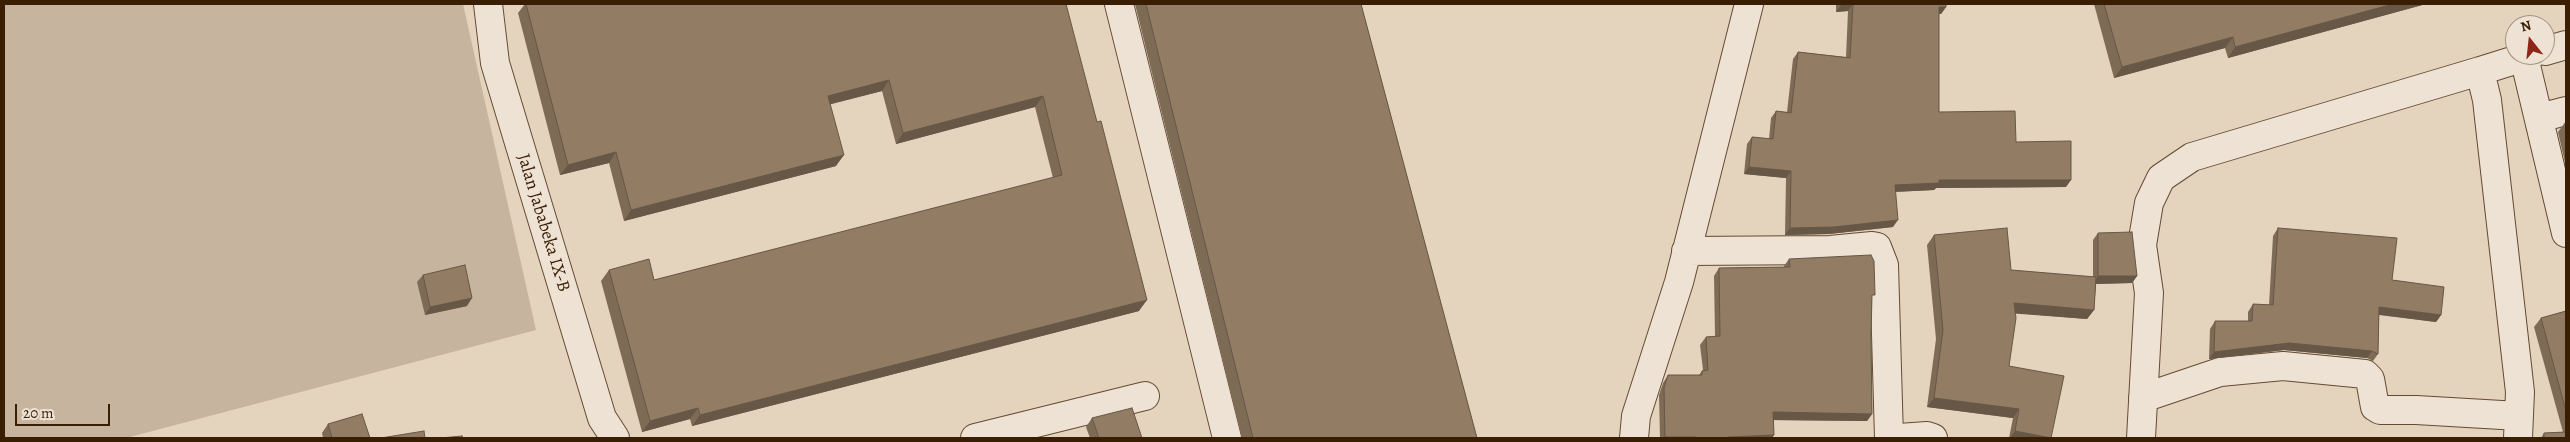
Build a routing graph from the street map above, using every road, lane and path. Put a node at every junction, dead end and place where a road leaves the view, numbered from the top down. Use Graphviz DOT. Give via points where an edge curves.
graph roads {
  1 [pos="488,4"];
  2 [pos="1119,4"];
  3 [pos="1748,4"];
  4 [pos="2505,63"];
  5 [pos="2534,65"];
  6 [pos="2480,71"];
  7 [pos="2566,111"];
  8 [pos="2539,118"];
  9 [pos="2566,233"];
  10 [pos="1686,251"];
  11 [pos="1145,396"];
  12 [pos="2143,398"];
  13 [pos="2519,427"];
  14 [pos="615,438"];
  15 [pos="980,438"];
  16 [pos="1227,438"];
  17 [pos="1634,438"];
  18 [pos="1889,438"];
  19 [pos="1898,438"];
  20 [pos="1933,438"];
  21 [pos="2141,438"];
  1 -- 14 [label="street, Jalan Jababeka IX-B" via="495,63 602,418"];
  2 -- 16 [label="street"];
  3 -- 10 [label="street"];
  4 -- 6 [label="street"];
  5 -- 8 [label="street"];
  6 -- 12 [label="street" via="2192,157 2161,178 2149,203 2142,245 2148,292"];
  6 -- 13 [label="street" via="2488,110 2520,392"];
  7 -- 8 [label="street"];
  8 -- 9 [label="street"];
  10 -- 17 [label="street" via="1636,416"];
  10 -- 18 [label="street" via="1877,248 1884,265"];
  11 -- 15 [label="street"];
  12 -- 13 [label="street" via="2220,372 2283,366 2365,374 2370,379 2375,407 2380,410 2416,410"];
  12 -- 21 [label="street"];
  19 -- 20 [label="street"];
}
